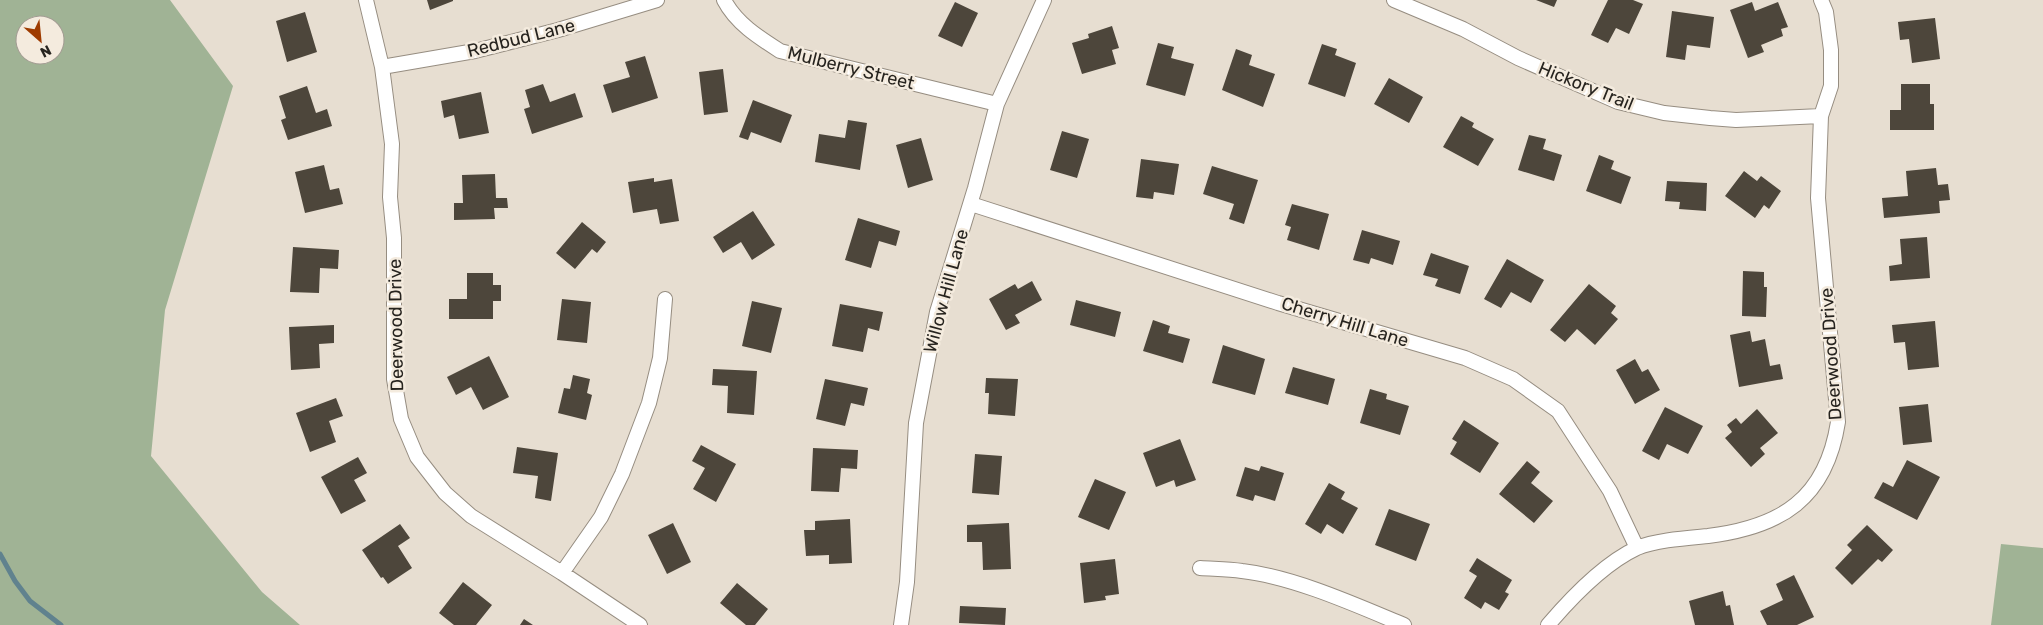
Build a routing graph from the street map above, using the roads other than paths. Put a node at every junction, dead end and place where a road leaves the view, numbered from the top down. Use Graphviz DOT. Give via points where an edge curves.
graph roads {
  1 [pos="366,0"];
  2 [pos="657,0"];
  3 [pos="724,0"];
  4 [pos="1044,0"];
  5 [pos="1394,0"];
  6 [pos="1821,0"];
  7 [pos="382,67"];
  8 [pos="997,104"];
  9 [pos="1821,116"];
  10 [pos="971,204"];
  11 [pos="665,299"];
  12 [pos="1637,548"];
  13 [pos="1200,568"];
  14 [pos="562,573"];
  15 [pos="640,625"];
  16 [pos="901,625"];
  17 [pos="1404,625"];
  18 [pos="1548,625"];
  1 -- 7 [label="street, Deerwood Drive"];
  2 -- 7 [label="street, Redbud Lane" via="475,51"];
  3 -- 8 [label="street, Mulberry Street" via="753,35 780,51"];
  4 -- 8 [label="street, Willow Hill Lane"];
  5 -- 9 [label="street, Hickory Trail" via="1464,29 1526,62 1618,102 1664,113 1736,120"];
  6 -- 9 [label="street, Deerwood Drive" via="1826,12 1831,50 1831,86"];
  7 -- 14 [label="street, Deerwood Drive" via="392,144 394,379 401,419 417,457 445,493 471,516"];
  8 -- 10 [label="street, Willow Hill Lane"];
  9 -- 12 [label="street, Deerwood Drive" via="1818,198 1838,422 1834,448 1826,468 1816,485 1772,520 1736,532"];
  10 -- 12 [label="street, Cherry Hill Lane" via="1465,358 1513,379 1558,411 1610,490"];
  10 -- 16 [label="street, Willow Hill Lane" via="937,312 916,423 907,582"];
  11 -- 14 [label="street" via="660,358 649,403 622,474 605,508"];
  12 -- 18 [label="street, Deerwood Drive" via="1570,599"];
  13 -- 17 [label="street" via="1243,571 1288,582 1358,605"];
  14 -- 15 [label="street, Deerwood Drive"];
}
